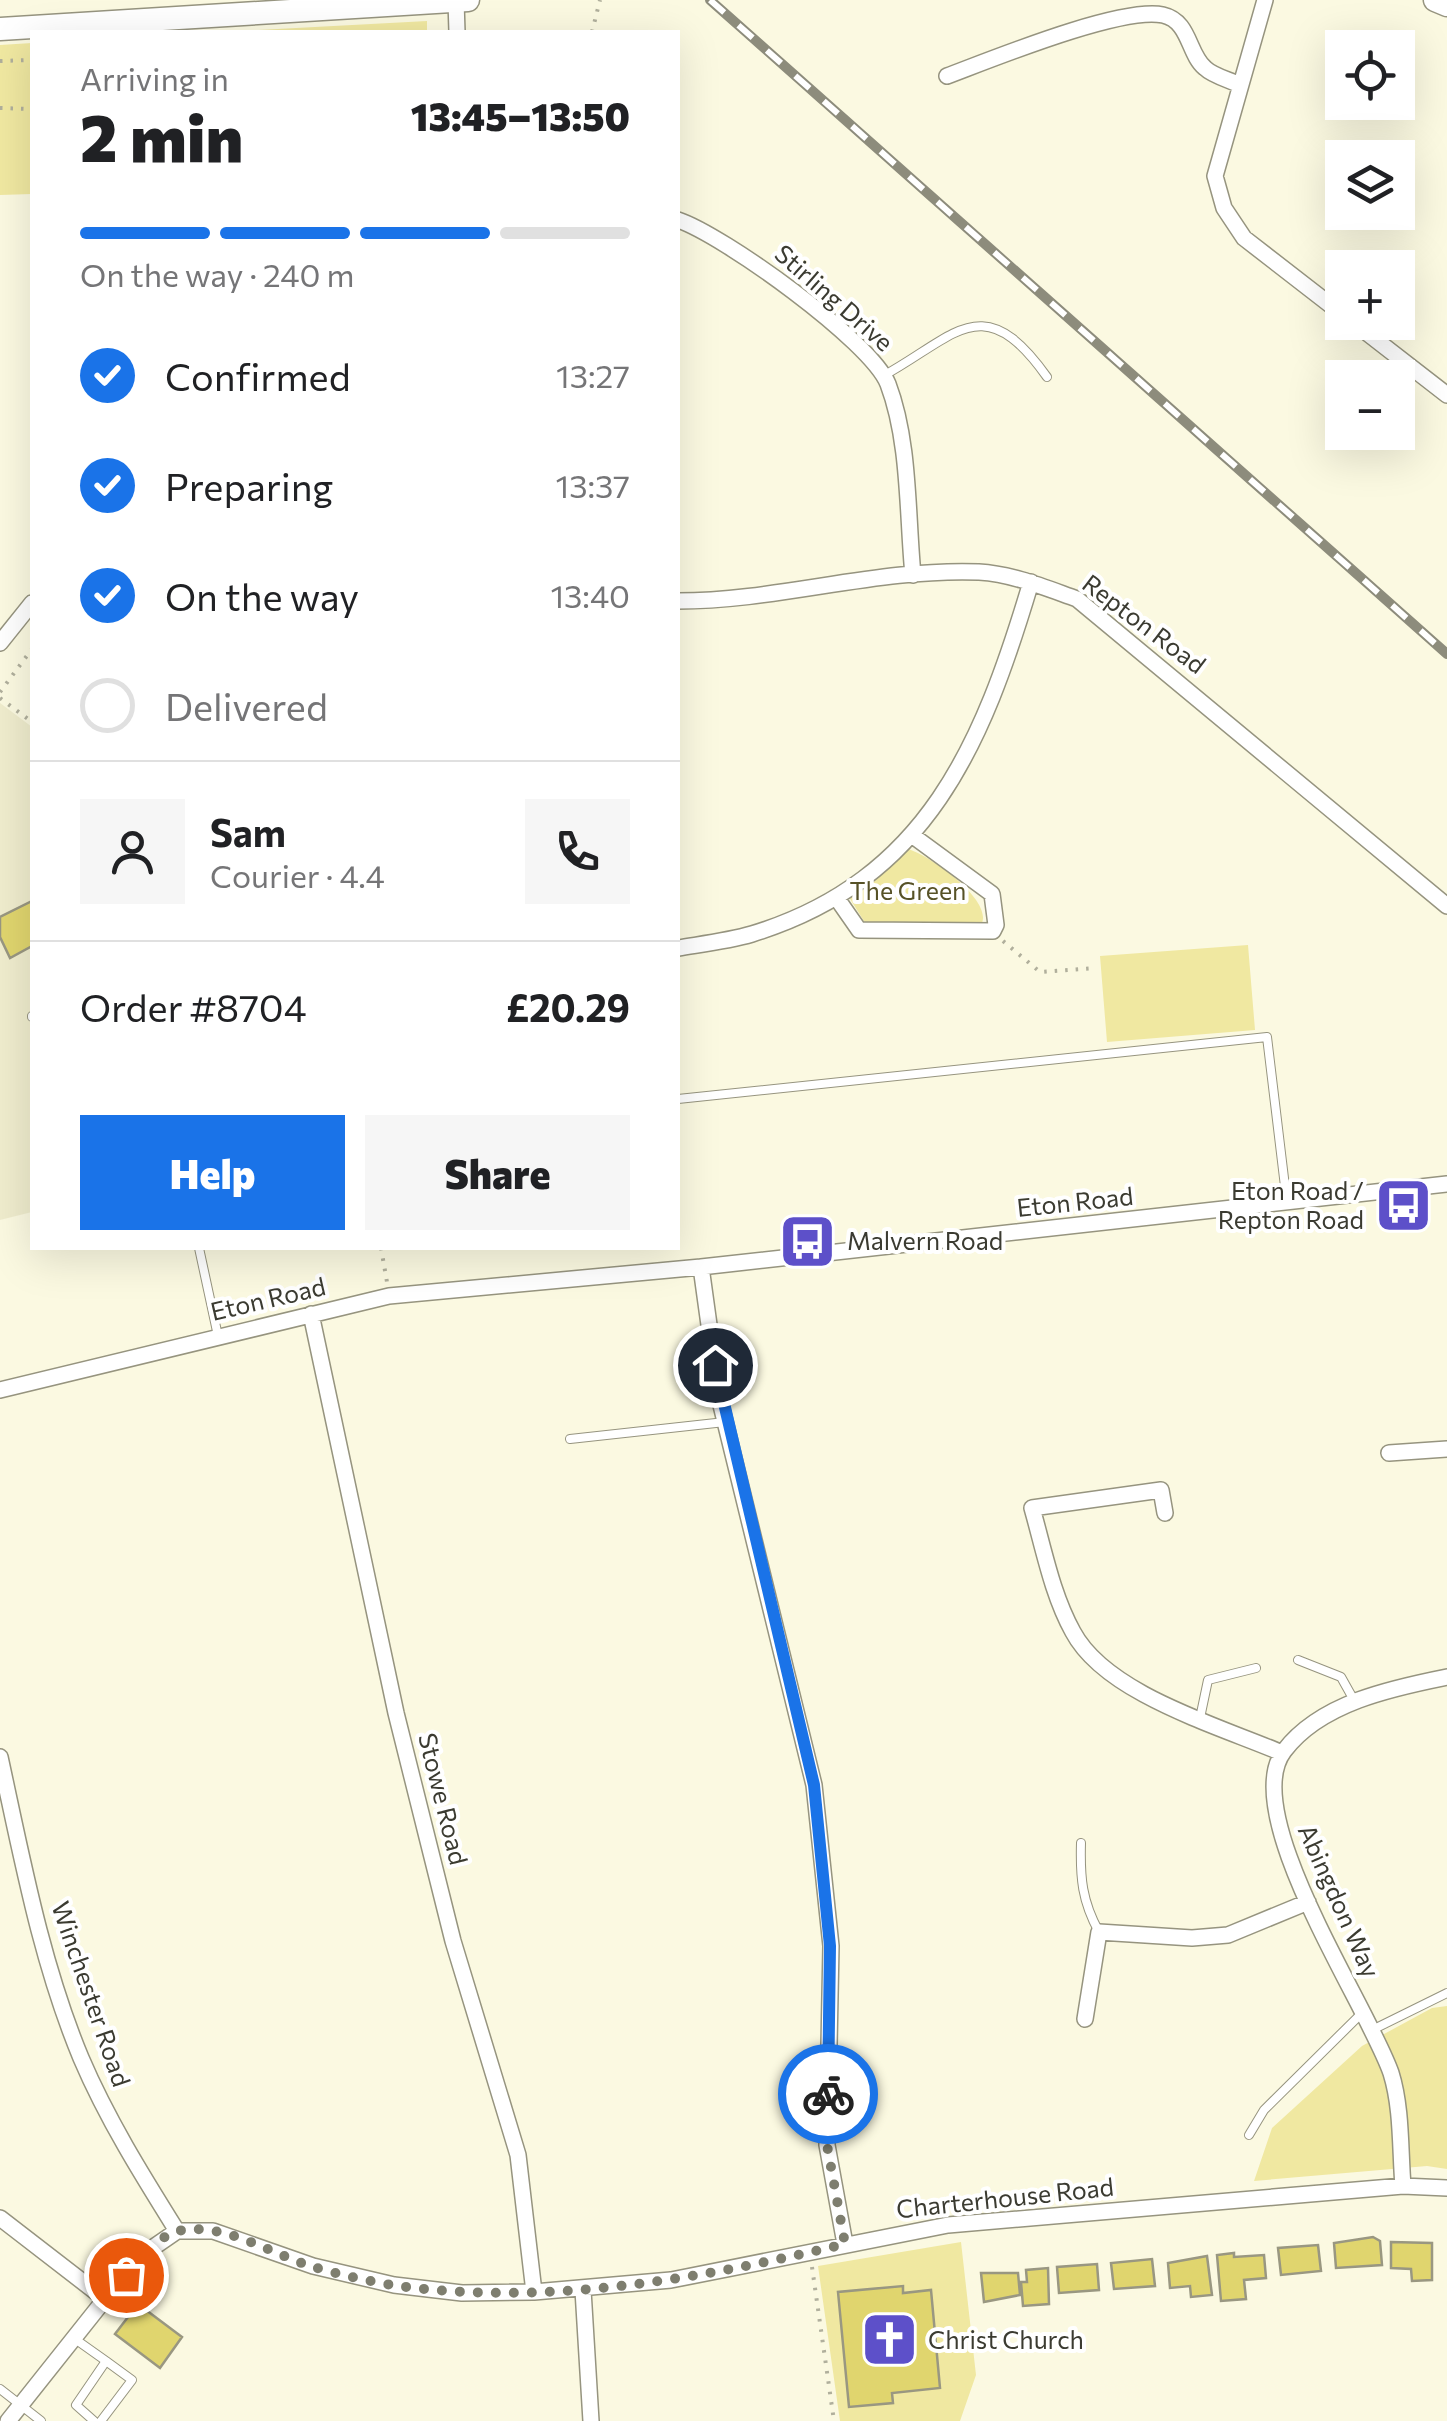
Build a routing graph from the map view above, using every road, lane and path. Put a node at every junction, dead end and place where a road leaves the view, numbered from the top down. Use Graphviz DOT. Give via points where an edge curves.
graph roads {
  1 [pos="468,0"];
  2 [pos="600,0"];
  3 [pos="1265,0"];
  4 [pos="1436,0"];
  5 [pos="456,1"];
  6 [pos="1447,5"];
  7 [pos="0,30"];
  8 [pos="458,30"];
  9 [pos="592,30"];
  10 [pos="30,60"];
  11 [pos="0,62"];
  12 [pos="947,76"];
  13 [pos="1240,84"];
  14 [pos="0,108"];
  15 [pos="30,109"];
  16 [pos="680,221"];
  17 [pos="1325,301"];
  18 [pos="1377,340"];
  19 [pos="883,376"];
  20 [pos="1047,376"];
  21 [pos="1447,395"];
  22 [pos="914,575"];
  23 [pos="1030,582"];
  24 [pos="680,601"];
  25 [pos="30,606"];
  26 [pos="0,643"];
  27 [pos="30,653"];
  28 [pos="0,695"];
  29 [pos="30,720"];
  30 [pos="913,836"];
  31 [pos="836,897"];
  32 [pos="1447,906"];
  33 [pos="992,931"];
  34 [pos="680,948"];
  35 [pos="1096,968"];
  36 [pos="680,1099"];
  37 [pos="1447,1184"];
  38 [pos="1287,1204"];
  39 [pos="199,1250"];
  40 [pos="381,1250"];
  41 [pos="701,1267"];
  42 [pos="389,1296"];
  43 [pos="311,1314"];
  44 [pos="218,1336"];
  45 [pos="0,1390"];
  46 [pos="726,1422"];
  47 [pos="570,1439"];
  48 [pos="1447,1450"];
  49 [pos="1389,1453"];
  50 [pos="1165,1513"];
  51 [pos="1298,1660"];
  52 [pos="1256,1668"];
  53 [pos="1447,1677"];
  54 [pos="1355,1702"];
  55 [pos="1200,1718"];
  56 [pos="1282,1754"];
  57 [pos="0,1757"];
  58 [pos="1081,1843"];
  59 [pos="1308,1902"];
  60 [pos="1100,1932"];
  61 [pos="1447,1993"];
  62 [pos="1362,2013"];
  63 [pos="1084,2019"];
  64 [pos="1370,2031"];
  65 [pos="1249,2136"];
  66 [pos="1403,2186"];
  67 [pos="1447,2188"];
  68 [pos="0,2218"];
  69 [pos="176,2232"];
  70 [pos="845,2244"];
  71 [pos="810,2252"];
  72 [pos="583,2290"];
  73 [pos="534,2292"];
  74 [pos="105,2299"];
  75 [pos="76,2339"];
  76 [pos="106,2362"];
  77 [pos="0,2389"];
  78 [pos="18,2404"];
  79 [pos="8,2421"];
  80 [pos="41,2421"];
  81 [pos="98,2421"];
  82 [pos="591,2421"];
  83 [pos="834,2421"];
  1 -- 5 [label="street"];
  2 -- 9 [label="path"];
  3 -- 13 [label="street"];
  4 -- 6 [label="street"];
  5 -- 7 [label="street"];
  5 -- 8 [label="street"];
  10 -- 11 [label="path"];
  12 -- 13 [label="street" via="1053,36 1164,15 1184,28 1204,68"];
  13 -- 17 [label="street" via="1216,176 1224,208 1244,238"];
  14 -- 15 [label="path"];
  16 -- 19 [label="street, Stirling Drive" via="753,260"];
  18 -- 21 [label="street"];
  19 -- 20 [label="lane" via="946,335 982,326 1010,334"];
  19 -- 22 [label="street, Stirling Drive" via="897,415"];
  22 -- 23 [label="street, Repton Road" via="982,572"];
  22 -- 24 [label="street, Repton Road"];
  23 -- 30 [label="street" via="1001,682 970,754"];
  23 -- 32 [label="street, Repton Road" via="1076,599 1124,634"];
  25 -- 26 [label="street"];
  27 -- 28 [label="path"];
  28 -- 29 [label="path"];
  30 -- 31 [label="street"];
  30 -- 33 [label="street" via="992,894"];
  31 -- 33 [label="street" via="859,930"];
  31 -- 34 [label="street" via="753,934"];
  33 -- 35 [label="path" via="1040,972"];
  36 -- 38 [label="lane" via="1267,1037"];
  37 -- 38 [label="street, Eton Road"];
  38 -- 41 [label="street, Eton Road"];
  39 -- 44 [label="lane"];
  40 -- 42 [label="path"];
  41 -- 42 [label="street, Eton Road"];
  41 -- 46 [label="street"];
  42 -- 43 [label="street, Eton Road"];
  43 -- 44 [label="street, Eton Road"];
  43 -- 73 [label="street, Stowe Road" via="396,1713 453,1941 518,2155"];
  44 -- 45 [label="street, Eton Road"];
  46 -- 47 [label="lane"];
  46 -- 70 [label="street" via="814,1785 830,1946 827,2145"];
  48 -- 49 [label="street"];
  50 -- 55 [label="street" via="1161,1490 1032,1508 1056,1598 1074,1636 1100,1666 1138,1691"];
  51 -- 54 [label="lane" via="1342,1677"];
  52 -- 55 [label="lane" via="1208,1680"];
  53 -- 54 [label="street"];
  54 -- 56 [label="street" via="1309,1727"];
  55 -- 56 [label="street"];
  56 -- 59 [label="street, Abingdon Way" via="1274,1808"];
  57 -- 69 [label="street, Winchester Road" via="39,1934 80,2055 110,2121"];
  58 -- 60 [label="lane" via="1080,1882"];
  59 -- 60 [label="street" via="1228,1935"];
  59 -- 62 [label="street, Abingdon Way"];
  60 -- 63 [label="street"];
  61 -- 64 [label="lane"];
  62 -- 64 [label="street, Abingdon Way"];
  62 -- 65 [label="lane" via="1264,2110"];
  64 -- 66 [label="street, Abingdon Way" via="1391,2074"];
  66 -- 67 [label="street, Charterhouse Road"];
  66 -- 70 [label="street, Charterhouse Road" via="948,2225"];
  68 -- 74 [label="street"];
  69 -- 73 [label="street, Charterhouse Road" via="213,2230 312,2266 394,2285"];
  69 -- 74 [label="street" via="148,2251"];
  70 -- 71 [label="street, Charterhouse Road"];
  71 -- 72 [label="street, Charterhouse Road"];
  71 -- 83 [label="path"];
  72 -- 73 [label="street, Charterhouse Road"];
  72 -- 82 [label="street"];
  74 -- 75 [label="street"];
  75 -- 76 [label="lane"];
  75 -- 78 [label="street"];
  76 -- 81 [label="lane" via="76,2405"];
  76 -- 81 [label="lane" via="132,2380"];
  77 -- 78 [label="lane"];
  78 -- 79 [label="street"];
  78 -- 80 [label="lane"];
}
